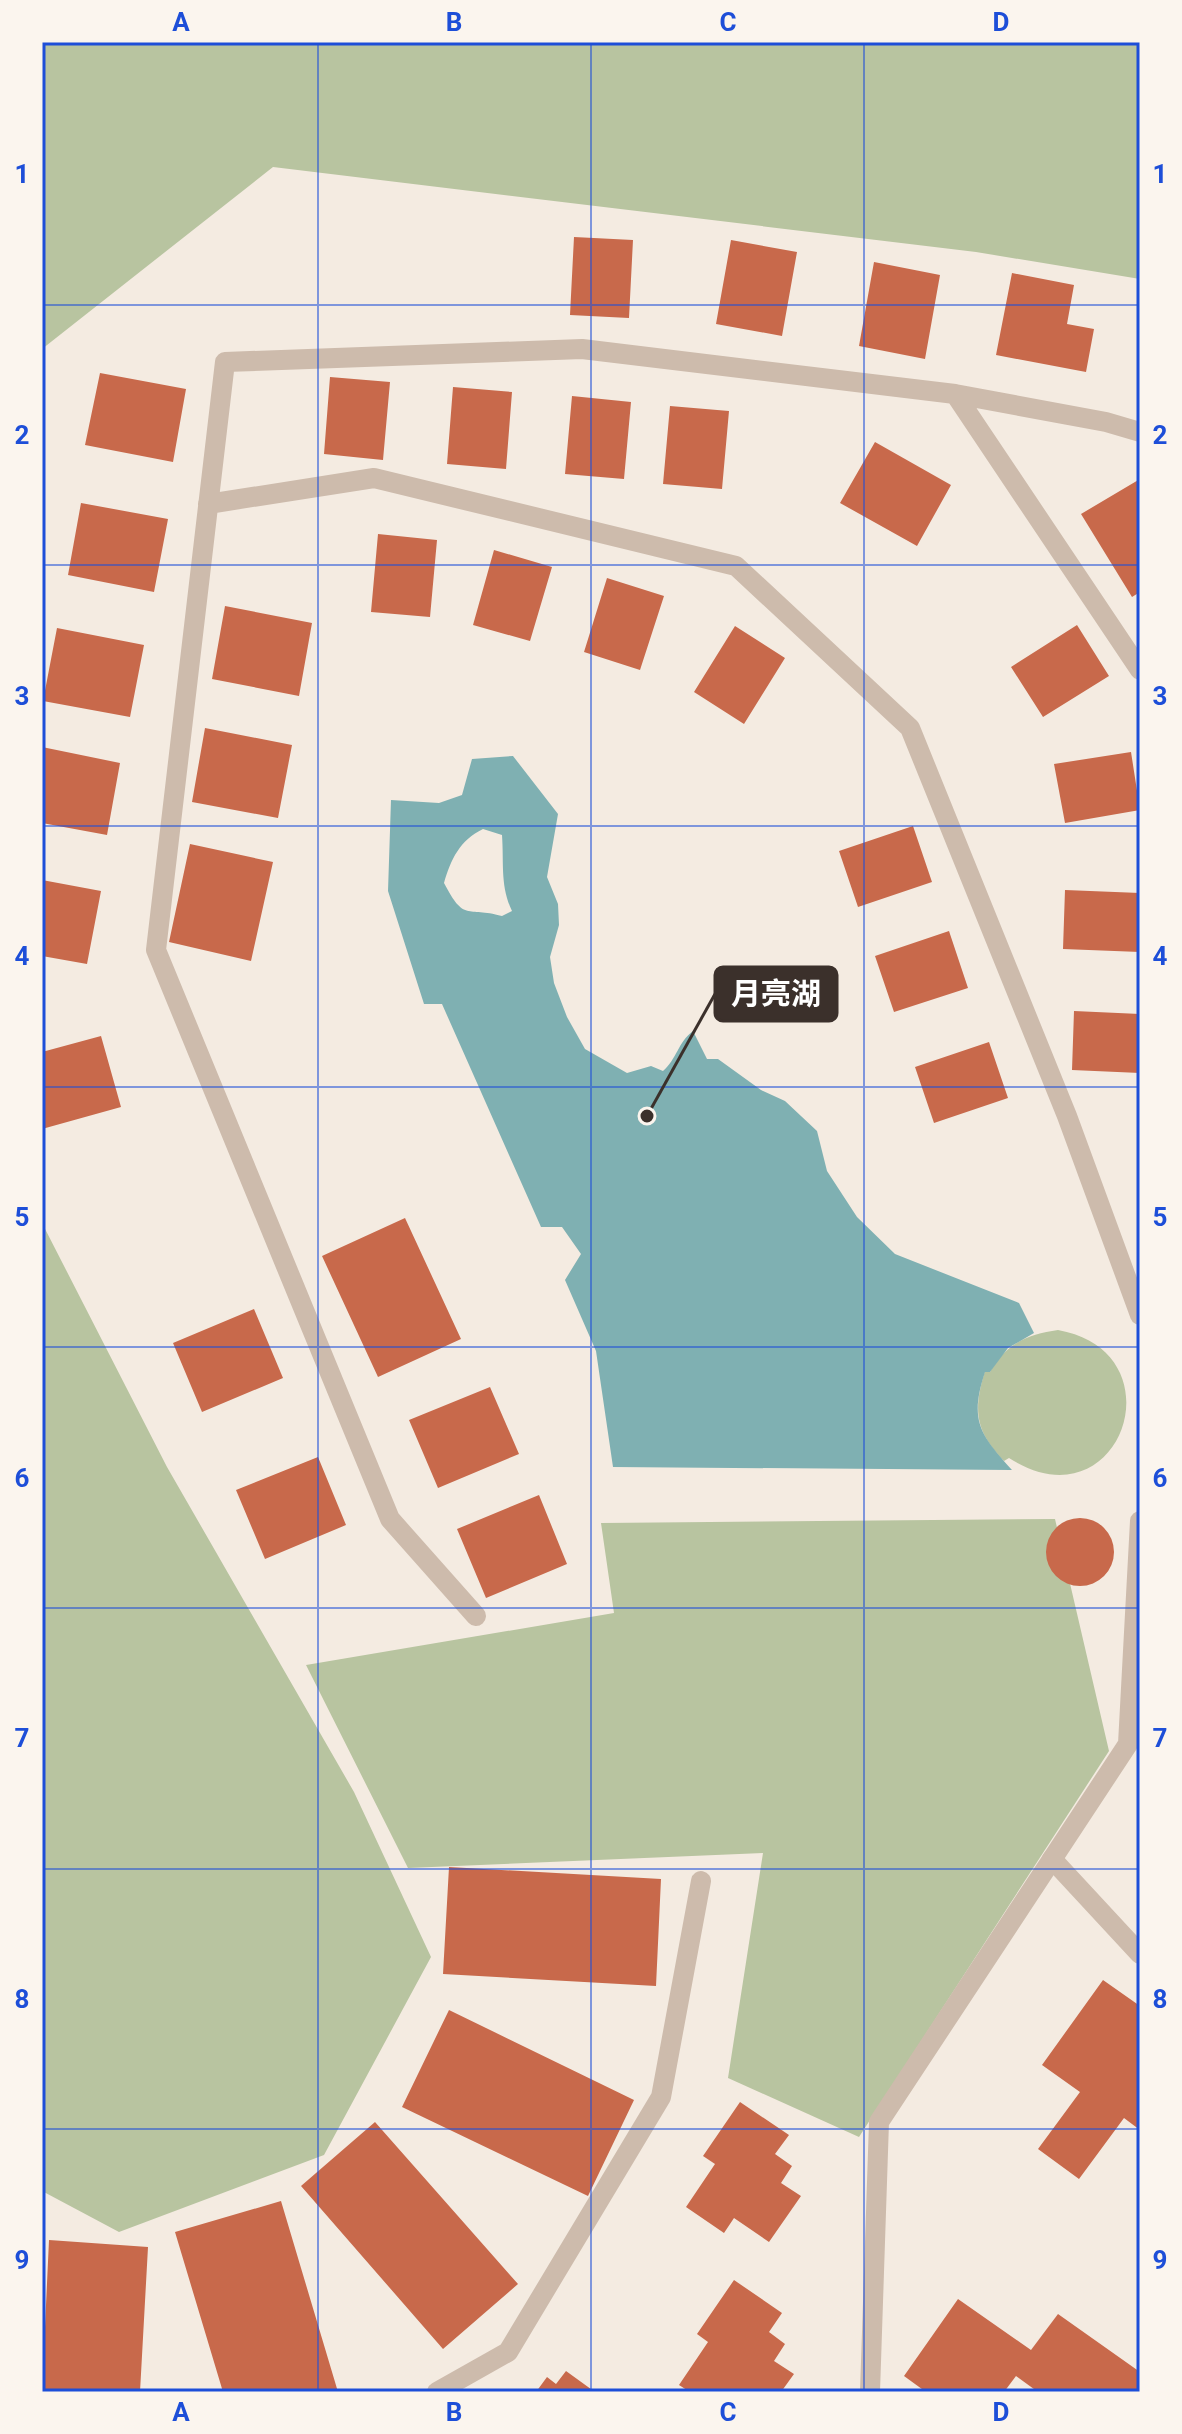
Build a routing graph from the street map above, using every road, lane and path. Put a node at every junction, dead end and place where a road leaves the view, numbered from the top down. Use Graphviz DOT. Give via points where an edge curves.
graph roads {
  1 [pos="955,394"];
  2 [pos="1140,432"];
  3 [pos="208,504"];
  4 [pos="1140,670"];
  5 [pos="1140,1315"];
  6 [pos="1140,1521"];
  7 [pos="476,1616"];
  8 [pos="1052,1859"];
  9 [pos="701,1881"];
  10 [pos="1140,1954"];
  11 [pos="437,2392"];
  12 [pos="870,2392"];
  1 -- 2 [label="street"];
  1 -- 3 [label="street" via="582,349 225,362"];
  1 -- 4 [label="street"];
  3 -- 5 [label="street" via="374,478 736,566 910,728 1067,1116"];
  3 -- 7 [label="street" via="156,950 390,1519"];
  6 -- 8 [label="street" via="1128,1744"];
  8 -- 10 [label="street"];
  8 -- 12 [label="street" via="879,2122"];
  9 -- 11 [label="street" via="661,2097 508,2352"];
}
